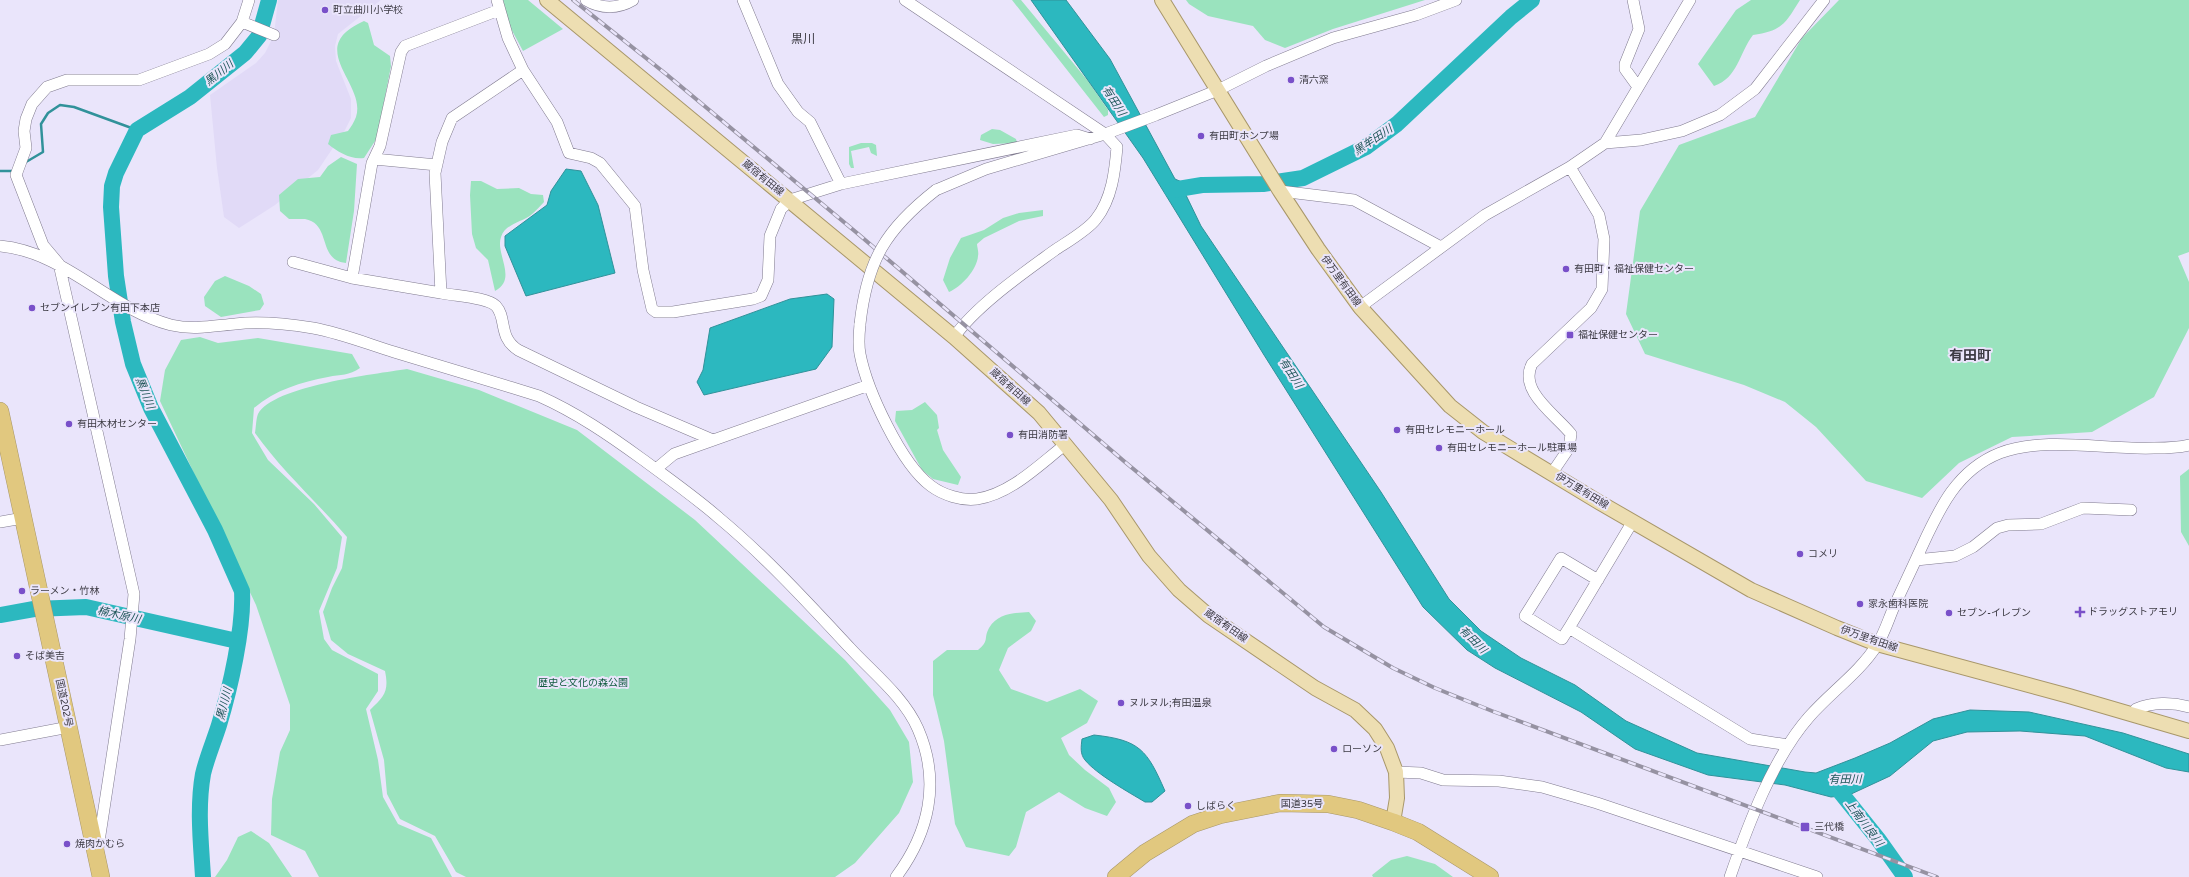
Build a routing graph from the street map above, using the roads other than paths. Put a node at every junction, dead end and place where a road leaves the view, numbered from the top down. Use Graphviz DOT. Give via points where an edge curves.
graph roads {
  1 [pos="249,0"];
  2 [pos="548,0"];
  3 [pos="586,0"];
  4 [pos="633,0"];
  5 [pos="743,0"];
  6 [pos="905,0"];
  7 [pos="1162,0"];
  8 [pos="1456,0"];
  9 [pos="1633,0"];
  10 [pos="1690,0"];
  11 [pos="1824,0"];
  12 [pos="498,5"];
  13 [pos="242,22"];
  14 [pos="274,35"];
  15 [pos="523,70"];
  16 [pos="1638,87"];
  17 [pos="1218,90"];
  18 [pos="1105,134"];
  19 [pos="1090,139"];
  20 [pos="1605,143"];
  21 [pos="374,159"];
  22 [pos="437,165"];
  23 [pos="1570,167"];
  24 [pos="841,184"];
  25 [pos="1280,191"];
  26 [pos="790,200"];
  27 [pos="0,246"];
  28 [pos="1442,247"];
  29 [pos="293,262"];
  30 [pos="59,264"];
  31 [pos="352,278"];
  32 [pos="441,293"];
  33 [pos="1360,307"];
  34 [pos="954,337"];
  35 [pos="869,385"];
  36 [pos="0,411"];
  37 [pos="713,440"];
  38 [pos="1066,444"];
  39 [pos="2189,445"];
  40 [pos="656,469"];
  41 [pos="1552,473"];
  42 [pos="2131,510"];
  43 [pos="23,518"];
  44 [pos="1633,521"];
  45 [pos="0,522"];
  46 [pos="1916,560"];
  47 [pos="1598,580"];
  48 [pos="1569,628"];
  49 [pos="1878,644"];
  50 [pos="2189,707"];
  51 [pos="2134,715"];
  52 [pos="69,727"];
  53 [pos="2189,732"];
  54 [pos="0,740"];
  55 [pos="1785,750"];
  56 [pos="1396,772"];
  57 [pos="1393,822"];
  58 [pos="1739,850"];
  59 [pos="97,856"];
  60 [pos="101,877"];
  61 [pos="896,877"];
  62 [pos="1116,877"];
  63 [pos="1490,877"];
  64 [pos="1730,877"];
  65 [pos="1817,877"];
  1 -- 13 [label="street"];
  2 -- 26 [label="main road, 蔵宿有田線"];
  3 -- 4 [label="street" via="602,8 626,4"];
  5 -- 24 [label="street" via="778,84 798,112 810,122"];
  6 -- 18 [label="street"];
  7 -- 17 [label="main road, 伊万里有田線"];
  8 -- 17 [label="street" via="1416,15 1333,38 1266,66"];
  9 -- 16 [label="street" via="1639,29 1625,69"];
  10 -- 16 [label="street"];
  11 -- 20 [label="street" via="1755,89 1720,115 1682,131 1641,140"];
  12 -- 15 [label="street" via="508,38"];
  12 -- 21 [label="street" via="406,46 401,52 380,146"];
  13 -- 14 [label="street"];
  13 -- 30 [label="street" via="225,44 188,63 139,80 67,80 47,88 32,104 24,132 26,148 16,175 43,245"];
  15 -- 22 [label="street" via="452,118 442,142"];
  15 -- 26 [label="street" via="557,122 569,153 600,163 635,206 643,270 652,309 656,312 673,312 760,296 768,280 770,236 781,209"];
  16 -- 20 [label="street"];
  17 -- 18 [label="street"];
  17 -- 25 [label="main road, 伊万里有田線"];
  18 -- 19 [label="street"];
  18 -- 34 [label="street" via="1116,147 1115,171 1104,206 1096,220 1024,272 963,324"];
  19 -- 24 [label="street" via="1077,135"];
  19 -- 35 [label="street, bridge" via="986,169 936,190 900,222 887,237 867,281 860,324 860,354"];
  20 -- 23 [label="street"];
  21 -- 22 [label="street"];
  21 -- 31 [label="street"];
  22 -- 32 [label="street" via="435,203"];
  23 -- 28 [label="street" via="1485,214"];
  23 -- 41 [label="street" via="1599,214 1604,239 1604,268 1602,289 1591,308 1532,364 1528,373 1530,386 1571,434 1569,448"];
  24 -- 26 [label="street"];
  25 -- 28 [label="street" via="1354,200"];
  25 -- 33 [label="main road, 伊万里有田線"];
  26 -- 34 [label="main road, 蔵宿有田線"];
  27 -- 30 [label="street" via="26,250"];
  28 -- 33 [label="street"];
  29 -- 31 [label="street"];
  30 -- 40 [label="street" via="103,292 152,318 172,325 194,328 255,323 314,328 513,388 563,407"];
  30 -- 59 [label="street" via="134,594 130,639"];
  31 -- 32 [label="street"];
  32 -- 37 [label="street" via="488,302 496,306 510,345 518,350"];
  33 -- 41 [label="main road, 伊万里有田線" via="1450,406 1483,432"];
  34 -- 38 [label="main road, 蔵宿有田線" via="1039,413"];
  35 -- 37 [label="street"];
  35 -- 38 [label="street" via="916,471 930,486 959,498 976,499 998,494"];
  36 -- 43 [label="highway, 国道202号"];
  37 -- 40 [label="street" via="674,454"];
  38 -- 56 [label="main road, 蔵宿有田線" via="1112,500 1149,556 1179,590 1220,623 1315,688 1355,710 1375,729 1385,744"];
  39 -- 46 [label="street" via="2134,449 2052,445 2023,447 1999,454 1977,465 1957,482 1944,501"];
  40 -- 61 [label="street" via="749,544 882,681 910,714 924,749 929,771 930,797 927,818 918,844"];
  41 -- 44 [label="main road, 伊万里有田線"];
  42 -- 46 [label="street" via="2083,508 2040,524 2008,525 1997,528 1973,547 1955,556"];
  43 -- 45 [label="street"];
  43 -- 52 [label="highway, 国道202号"];
  44 -- 47 [label="street"];
  44 -- 49 [label="main road, 伊万里有田線" via="1751,590"];
  46 -- 49 [label="street"];
  47 -- 48 [label="street"];
  47 -- 48 [label="street" via="1561,558 1525,616 1562,639"];
  48 -- 55 [label="street" via="1750,739"];
  49 -- 51 [label="main road, 伊万里有田線"];
  49 -- 55 [label="street" via="1860,666 1809,717"];
  50 -- 51 [label="street" via="2176,703 2146,704 2136,709"];
  51 -- 53 [label="main road, 伊万里有田線"];
  52 -- 54 [label="street"];
  52 -- 59 [label="highway, 国道202号"];
  55 -- 58 [label="street"];
  56 -- 57 [label="main road, 蔵宿有田線" via="1397,798"];
  56 -- 58 [label="street" via="1421,773 1443,780 1499,781 1542,787"];
  57 -- 62 [label="highway, 国道35号" via="1358,810 1328,804 1273,804 1220,815 1194,824 1146,853"];
  57 -- 63 [label="highway, 国道35号" via="1418,832"];
  58 -- 64 [label="street"];
  58 -- 65 [label="street"];
  59 -- 60 [label="highway, 国道202号"];
}
